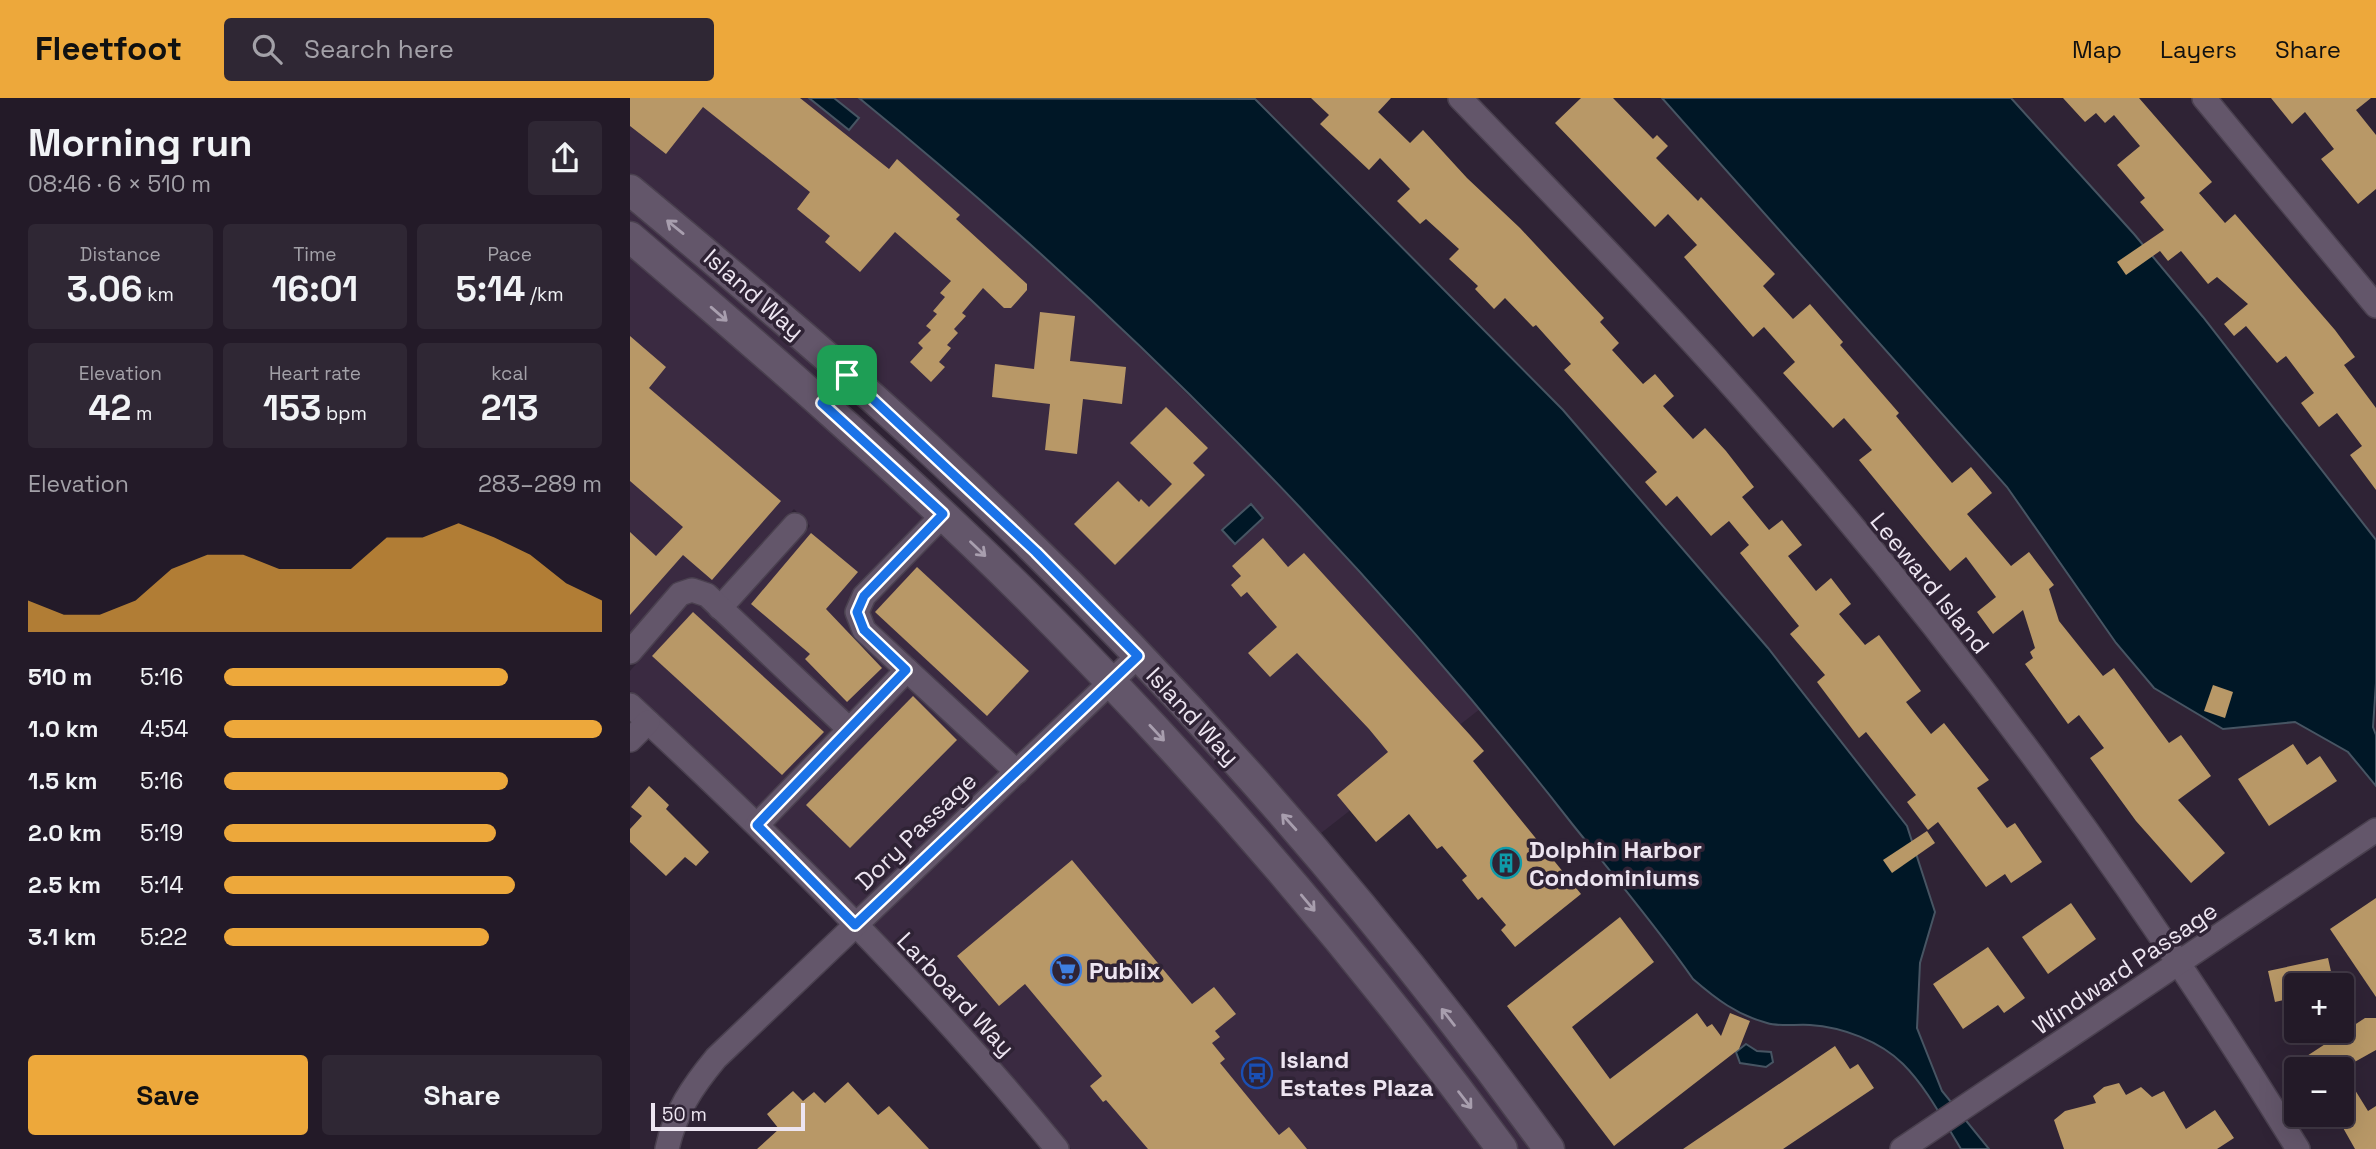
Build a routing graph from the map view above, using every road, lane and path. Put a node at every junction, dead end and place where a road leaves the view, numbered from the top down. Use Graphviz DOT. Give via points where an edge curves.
graph roads {
  1 [pos="1460,98"];
  2 [pos="2204,98"];
  3 [pos="630,190"];
  4 [pos="630,237"];
  5 [pos="2376,306"];
  6 [pos="847,375"];
  7 [pos="822,403"];
  8 [pos="943,514"];
  9 [pos="795,525"];
  10 [pos="720,608"];
  11 [pos="630,652"];
  12 [pos="1138,656"];
  13 [pos="906,670"];
  14 [pos="1111,683"];
  15 [pos="630,705"];
  16 [pos="648,722"];
  17 [pos="849,729"];
  18 [pos="630,740"];
  19 [pos="1017,772"];
  20 [pos="757,825"];
  21 [pos="2376,830"];
  22 [pos="855,925"];
  23 [pos="2178,963"];
  24 [pos="667,1149"];
  25 [pos="1057,1149"];
  26 [pos="1502,1149"];
  27 [pos="1549,1149"];
  28 [pos="1902,1149"];
  29 [pos="2298,1149"];
  1 -- 23 [label="street, Leeward Island" via="1621,264 1761,419 1916,603 2052,781"];
  2 -- 5 [label="street"];
  6 -- 3 [label="street, Island Way, one-way"];
  4 -- 7 [label="street, Island Way, one-way"];
  6 -- 7 [label="street"];
  6 -- 12 [label="street, Island Way" via="1036,552"];
  7 -- 8 [label="street, Island Way"];
  8 -- 13 [label="street" via="864,596 857,612 864,630"];
  8 -- 14 [label="street, Island Way, one-way"];
  9 -- 10 [label="street"];
  10 -- 11 [label="street" via="707,595 692,590 680,594"];
  10 -- 17 [label="street"];
  12 -- 14 [label="street, Dory Passage"];
  27 -- 12 [label="street, Island Way, one-way" via="1328,866"];
  13 -- 17 [label="street"];
  13 -- 19 [label="street"];
  14 -- 19 [label="street, Dory Passage"];
  14 -- 26 [label="street, Island Way, one-way" via="1294,887"];
  15 -- 16 [label="street, Larboard Way"];
  16 -- 18 [label="street"];
  16 -- 20 [label="street, Larboard Way"];
  17 -- 20 [label="street"];
  19 -- 22 [label="street, Dory Passage"];
  20 -- 22 [label="street, Larboard Way"];
  21 -- 23 [label="street, Windward Passage"];
  22 -- 24 [label="street, Dory Passage" via="716,1058 689,1091"];
  22 -- 25 [label="street, Larboard Way" via="908,977"];
  23 -- 28 [label="street, Windward Passage"];
  23 -- 29 [label="street, Leeward Island"];
}
